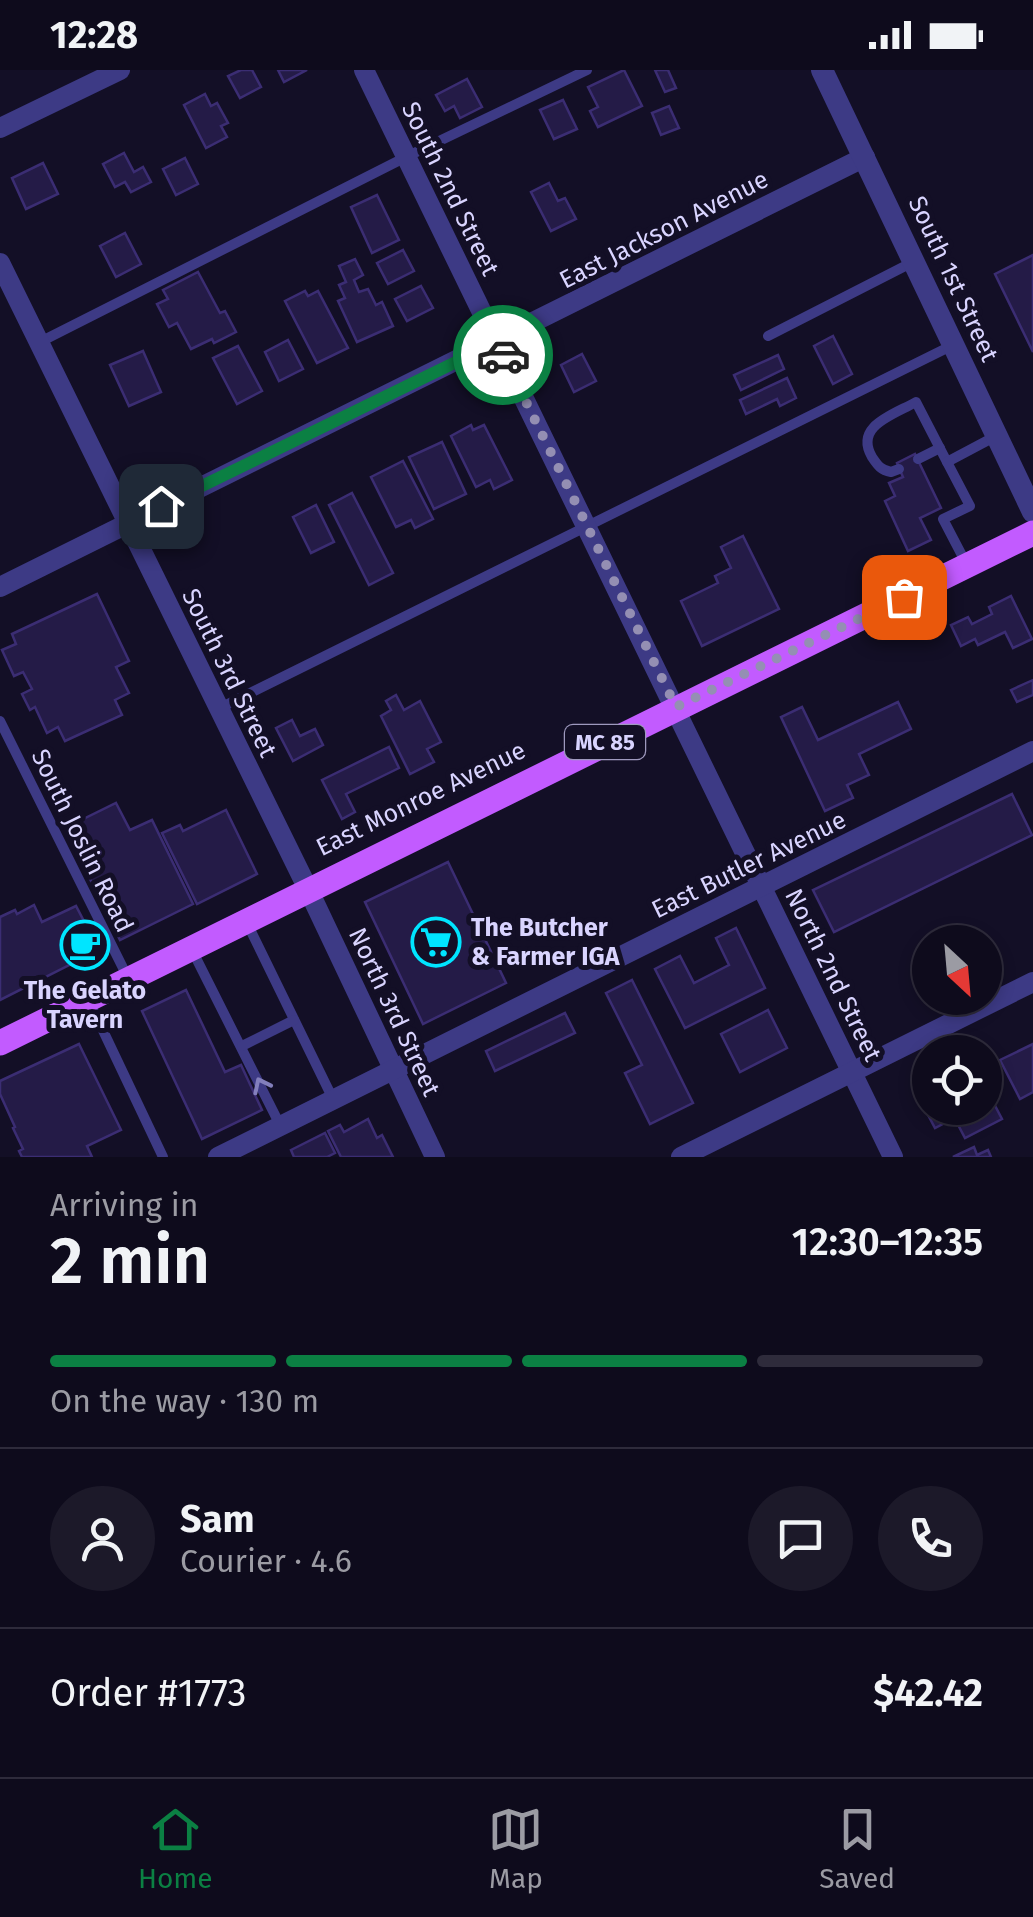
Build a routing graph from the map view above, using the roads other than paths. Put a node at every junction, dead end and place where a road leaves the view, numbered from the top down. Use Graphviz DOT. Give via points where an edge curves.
graph roads {
  1 [pos="120,70"];
  2 [pos="364,70"];
  3 [pos="587,70"];
  4 [pos="822,70"];
  5 [pos="0,128"];
  6 [pos="866,156"];
  7 [pos="406,157"];
  8 [pos="0,262"];
  9 [pos="914,262"];
  10 [pos="768,336"];
  11 [pos="40,342"];
  12 [pos="497,342"];
  13 [pos="954,345"];
  14 [pos="997,436"];
  15 [pos="940,448"];
  16 [pos="918,459"];
  17 [pos="948,462"];
  18 [pos="900,468"];
  19 [pos="1033,512"];
  20 [pos="128,523"];
  21 [pos="586,525"];
  22 [pos="1033,533"];
  23 [pos="967,564"];
  24 [pos="0,587"];
  25 [pos="676,707"];
  26 [pos="218,708"];
  27 [pos="0,720"];
  28 [pos="1033,751"];
  29 [pos="762,886"];
  30 [pos="308,889"];
  31 [pos="246,920"];
  32 [pos="190,947"];
  33 [pos="128,978"];
  34 [pos="1033,982"];
  35 [pos="88,1000"];
  36 [pos="294,1020"];
  37 [pos="0,1043"];
  38 [pos="242,1046"];
  39 [pos="393,1068"];
  40 [pos="852,1071"];
  41 [pos="332,1099"];
  42 [pos="280,1125"];
  43 [pos="163,1157"];
  44 [pos="218,1157"];
  45 [pos="435,1157"];
  46 [pos="680,1157"];
  47 [pos="893,1157"];
  1 -- 5 [label="street"];
  2 -- 7 [label="street, South 2nd Street"];
  3 -- 7 [label="lane"];
  4 -- 6 [label="street, South 1st Street"];
  6 -- 9 [label="street, South 1st Street"];
  6 -- 12 [label="street, East Jackson Avenue"];
  7 -- 11 [label="lane"];
  7 -- 12 [label="street, South 2nd Street"];
  8 -- 11 [label="street, South 3rd Street"];
  9 -- 10 [label="lane"];
  9 -- 13 [label="street, South 1st Street"];
  11 -- 20 [label="street, South 3rd Street"];
  12 -- 20 [label="street, East Jackson Avenue"];
  12 -- 21 [label="street, South 2nd Street"];
  13 -- 14 [label="street, South 1st Street"];
  13 -- 21 [label="lane"];
  14 -- 17 [label="lane"];
  14 -- 19 [label="street, South 1st Street"];
  15 -- 16 [label="lane"];
  15 -- 17 [label="lane"];
  15 -- 18 [label="lane" via="916,402 868,433 866,444 880,468"];
  17 -- 23 [label="lane" via="970,506 943,519"];
  20 -- 24 [label="street, East Jackson Avenue"];
  20 -- 26 [label="street, South 3rd Street"];
  21 -- 25 [label="street, South 2nd Street"];
  21 -- 26 [label="lane"];
  22 -- 23 [label="main road, East Monroe Avenue / MC 85"];
  23 -- 25 [label="main road, East Monroe Avenue / MC 85"];
  25 -- 29 [label="street, North 2nd Street"];
  25 -- 30 [label="main road, East Monroe Avenue / MC 85"];
  26 -- 30 [label="street, South 3rd Street"];
  27 -- 33 [label="lane, South Joslin Road"];
  28 -- 29 [label="street, East Butler Avenue"];
  29 -- 39 [label="street, East Butler Avenue"];
  29 -- 40 [label="street, North 2nd Street"];
  30 -- 31 [label="main road, East Monroe Avenue / MC 85"];
  30 -- 39 [label="street, North 3rd Street"];
  31 -- 32 [label="main road, East Monroe Avenue / MC 85"];
  31 -- 36 [label="lane"];
  32 -- 33 [label="main road, East Monroe Avenue / MC 85"];
  32 -- 38 [label="lane"];
  33 -- 35 [label="main road, East Monroe Avenue / MC 85"];
  34 -- 40 [label="street"];
  35 -- 37 [label="main road, East Monroe Avenue / MC 85"];
  35 -- 43 [label="lane"];
  36 -- 38 [label="lane"];
  36 -- 41 [label="lane"];
  42 -- 38 [label="lane, one-way"];
  39 -- 41 [label="street, East Butler Avenue"];
  39 -- 45 [label="street, North 3rd Street"];
  40 -- 46 [label="street"];
  40 -- 47 [label="street, North 2nd Street"];
  41 -- 42 [label="street, East Butler Avenue"];
  42 -- 44 [label="street, East Butler Avenue"];
}
